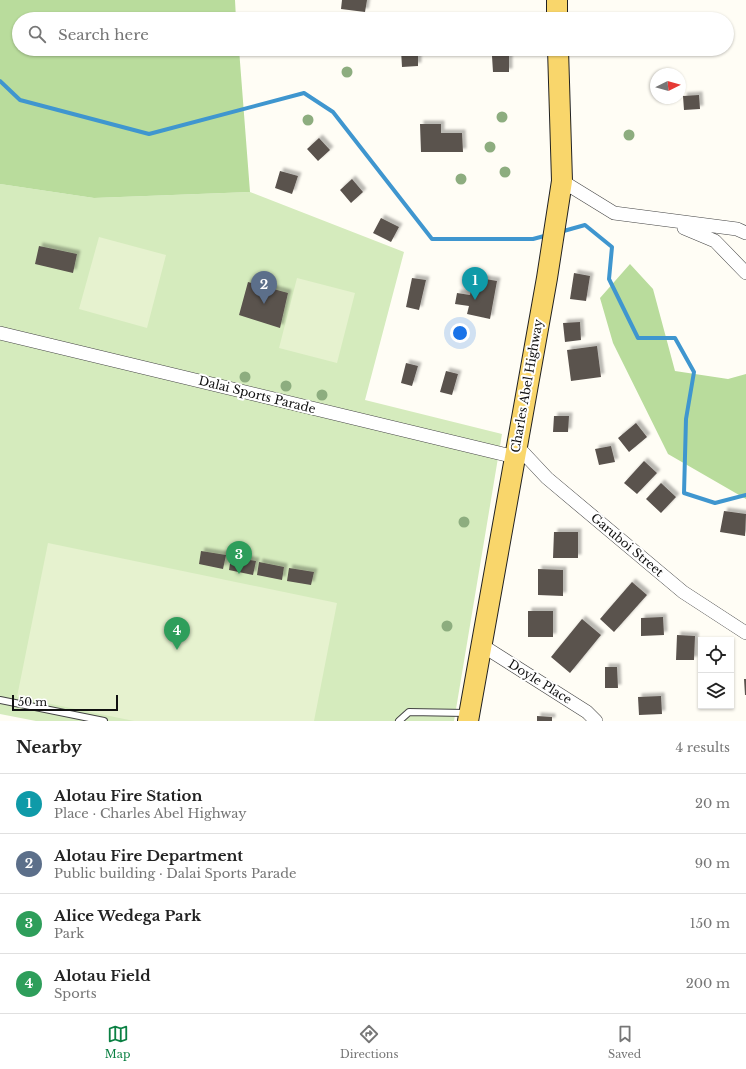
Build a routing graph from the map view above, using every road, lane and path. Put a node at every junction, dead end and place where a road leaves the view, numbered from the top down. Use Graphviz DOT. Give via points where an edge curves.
graph roads {
  1 [pos="557,0"];
  2 [pos="557,12"];
  3 [pos="558,56"];
  4 [pos="562,181"];
  5 [pos="668,222"];
  6 [pos="746,233"];
  7 [pos="746,272"];
  8 [pos="0,333"];
  9 [pos="516,452"];
  10 [pos="746,633"];
  11 [pos="483,646"];
  12 [pos="0,700"];
  13 [pos="469,717"];
  14 [pos="104,721"];
  15 [pos="399,721"];
  16 [pos="596,721"];
  1 -- 2 [label="main road"];
  3 -- 4 [label="main road, Charles Abel Highway"];
  4 -- 5 [label="street" via="614,213"];
  4 -- 9 [label="main road, Charles Abel Highway"];
  5 -- 6 [label="street" via="737,229"];
  5 -- 7 [label="street" via="715,241"];
  8 -- 9 [label="street, Dalai Sports Parade"];
  9 -- 10 [label="street, Garuboi Street" via="682,592"];
  9 -- 11 [label="main road, Charles Abel Highway"];
  11 -- 13 [label="main road, Charles Abel Highway"];
  11 -- 16 [label="street, Doyle Place" via="587,712"];
  12 -- 14 [label="lane"];
  13 -- 15 [label="lane" via="409,712"];
}
